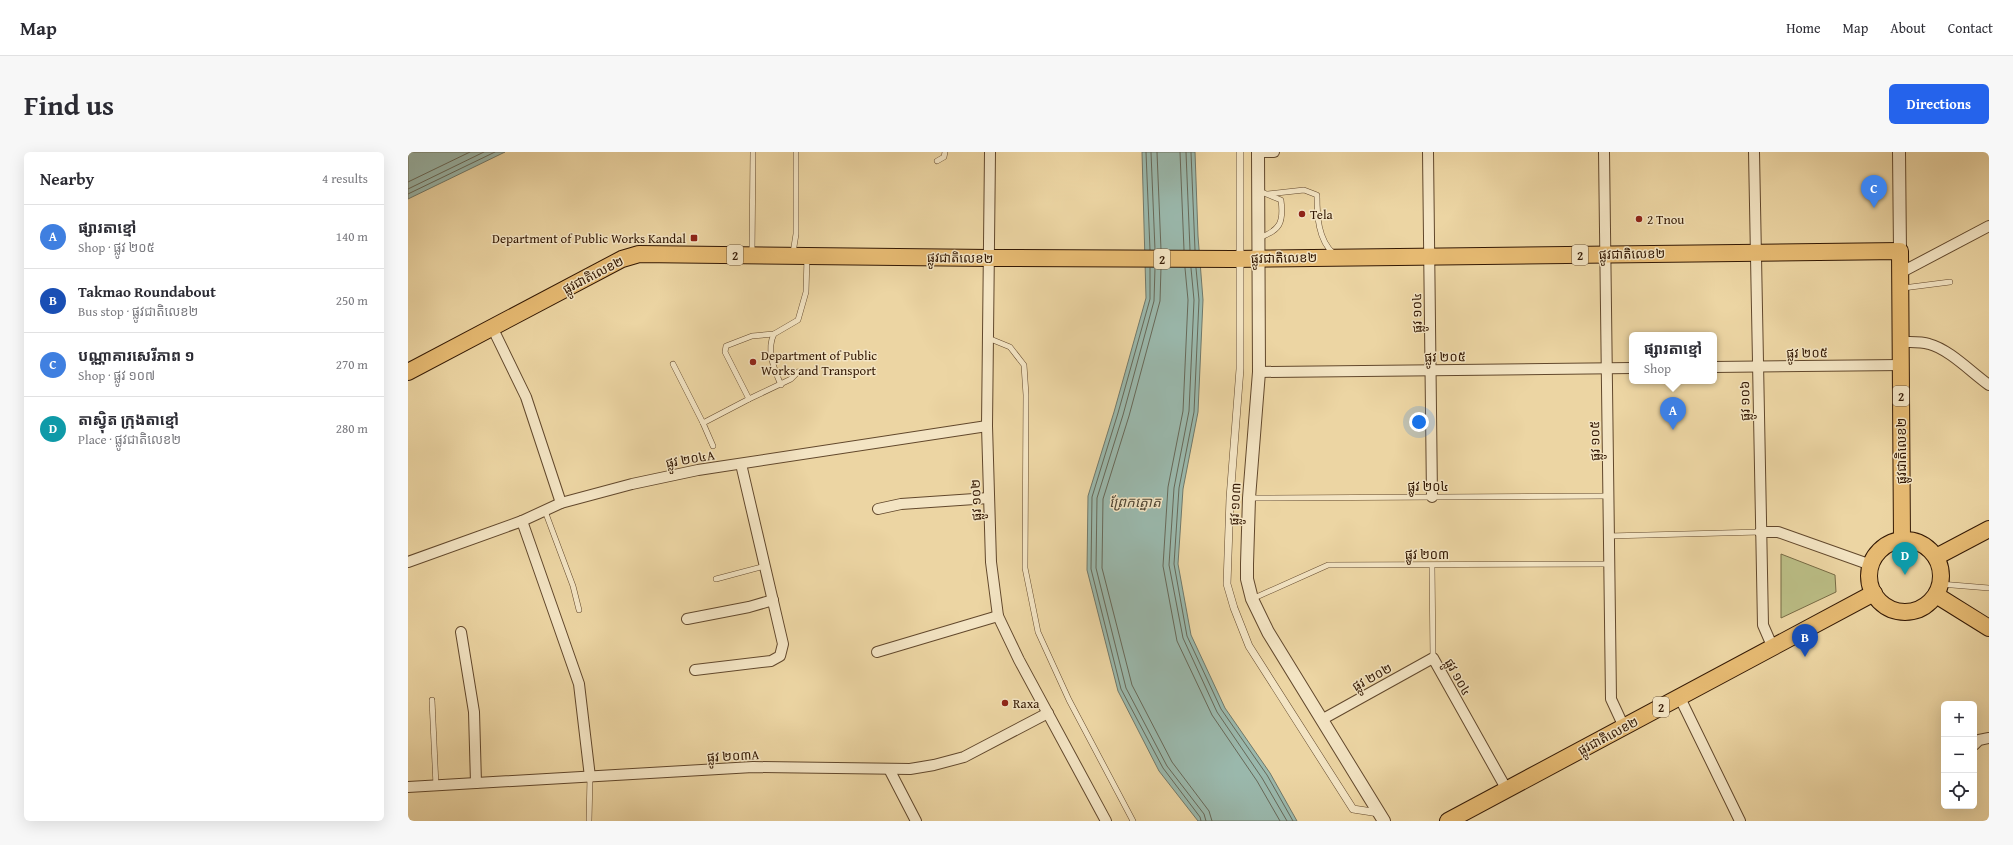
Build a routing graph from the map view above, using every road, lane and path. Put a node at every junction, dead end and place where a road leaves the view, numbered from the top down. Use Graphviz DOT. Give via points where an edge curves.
graph roads {
  1 [pos="753,152"];
  2 [pos="796,152"];
  3 [pos="945,152"];
  4 [pos="990,152"];
  5 [pos="994,152"];
  6 [pos="1240,152"];
  7 [pos="1258,152"];
  8 [pos="1274,152"];
  9 [pos="1428,152"];
  10 [pos="1604,152"];
  11 [pos="1754,152"];
  12 [pos="1899,152"];
  13 [pos="937,161"];
  14 [pos="1263,193"];
  15 [pos="1989,226"];
  16 [pos="1259,238"];
  17 [pos="1900,251"];
  18 [pos="1756,253"];
  19 [pos="1605,254"];
  20 [pos="752,255"];
  21 [pos="800,256"];
  22 [pos="1429,256"];
  23 [pos="988,258"];
  24 [pos="1260,258"];
  25 [pos="1338,258"];
  26 [pos="1237,259"];
  27 [pos="1900,281"];
  28 [pos="1950,282"];
  29 [pos="492,328"];
  30 [pos="774,334"];
  31 [pos="988,338"];
  32 [pos="1901,342"];
  33 [pos="673,364"];
  34 [pos="1901,365"];
  35 [pos="1758,366"];
  36 [pos="1717,367"];
  37 [pos="1607,368"];
  38 [pos="1629,368"];
  39 [pos="1430,370"];
  40 [pos="408,372"];
  41 [pos="798,372"];
  42 [pos="1259,372"];
  43 [pos="781,385"];
  44 [pos="1989,385"];
  45 [pos="749,399"];
  46 [pos="703,423"];
  47 [pos="987,426"];
  48 [pos="713,446"];
  49 [pos="741,464"];
  50 [pos="1608,496"];
  51 [pos="1432,497"];
  52 [pos="989,498"];
  53 [pos="1249,498"];
  54 [pos="561,503"];
  55 [pos="878,509"];
  56 [pos="544,511"];
  57 [pos="522,521"];
  58 [pos="1989,529"];
  59 [pos="1760,532"];
  60 [pos="1609,536"];
  61 [pos="1902,540"];
  62 [pos="1936,557"];
  63 [pos="408,562"];
  64 [pos="1609,564"];
  65 [pos="1871,565"];
  66 [pos="765,566"];
  67 [pos="1432,566"];
  68 [pos="716,579"];
  69 [pos="1989,588"];
  70 [pos="1938,590"];
  71 [pos="1874,593"];
  72 [pos="1252,599"];
  73 [pos="773,600"];
  74 [pos="579,610"];
  75 [pos="998,616"];
  76 [pos="687,619"];
  77 [pos="1989,628"];
  78 [pos="461,632"];
  79 [pos="1773,648"];
  80 [pos="877,652"];
  81 [pos="1433,658"];
  82 [pos="695,670"];
  83 [pos="1680,698"];
  84 [pos="432,700"];
  85 [pos="1048,713"];
  86 [pos="1323,719"];
  87 [pos="1624,727"];
  88 [pos="1989,738"];
  89 [pos="1977,742"];
  90 [pos="888,769"];
  91 [pos="590,777"];
  92 [pos="476,783"];
  93 [pos="436,786"];
  94 [pos="408,787"];
  95 [pos="1507,790"];
  96 [pos="1382,817"];
  97 [pos="590,821"];
  98 [pos="916,821"];
  99 [pos="1106,821"];
  100 [pos="1133,821"];
  101 [pos="1448,821"];
  102 [pos="1740,821"];
  1 -- 20 [label="lane"];
  2 -- 21 [label="lane" via="796,234"];
  3 -- 13 [label="lane" via="944,157"];
  4 -- 5 [label="lane"];
  4 -- 23 [label="street, ផ្លូវ ១០២"];
  6 -- 26 [label="street"];
  7 -- 8 [label="street"];
  7 -- 14 [label="street, ផ្លូវ ១០៣"];
  9 -- 22 [label="street, ផ្លូវ ១០៤"];
  10 -- 19 [label="street, ផ្លូវ ១០៥"];
  11 -- 18 [label="street, ផ្លូវ ១០៦"];
  12 -- 17 [label="street"];
  14 -- 16 [label="street, ផ្លូវ ១០៣"];
  14 -- 16 [label="lane" via="1281,200 1283,215 1280,225 1271,234"];
  14 -- 25 [label="lane" via="1304,190 1317,195 1319,226 1328,248"];
  15 -- 27 [label="street"];
  16 -- 24 [label="street, ផ្លូវ ១០៣"];
  17 -- 18 [label="main road, ផ្លូវជាតិលេខ២ / 2"];
  17 -- 27 [label="main road, ផ្លូវជាតិលេខ២ / 2"];
  18 -- 19 [label="main road, ផ្លូវជាតិលេខ២ / 2"];
  18 -- 35 [label="street, ផ្លូវ ១០៦"];
  19 -- 22 [label="main road, ផ្លូវជាតិលេខ២ / 2"];
  19 -- 37 [label="street, ផ្លូវ ១០៥"];
  20 -- 21 [label="main road, ផ្លូវជាតិលេខ២ / 2"];
  20 -- 29 [label="main road, ផ្លូវជាតិលេខ២ / 2" via="639,254 622,259"];
  21 -- 23 [label="main road, ផ្លូវជាតិលេខ២ / 2"];
  21 -- 30 [label="lane" via="806,292 798,320"];
  22 -- 25 [label="main road, ផ្លូវជាតិលេខ២ / 2"];
  22 -- 39 [label="street, ផ្លូវ ១០៤"];
  23 -- 26 [label="main road, ផ្លូវជាតិលេខ២ / 2"];
  23 -- 31 [label="street, ផ្លូវ ១០២"];
  24 -- 25 [label="main road, ផ្លូវជាតិលេខ២ / 2"];
  24 -- 26 [label="main road, ផ្លូវជាតិលេខ២ / 2"];
  24 -- 42 [label="street, ផ្លូវ ១០៣"];
  26 -- 96 [label="street" via="1240,369 1230,498 1227,584 1249,646 1353,809"];
  27 -- 28 [label="lane"];
  27 -- 32 [label="main road, ផ្លូវជាតិលេខ២ / 2"];
  29 -- 40 [label="main road, ផ្លូវជាតិលេខ២ / 2"];
  29 -- 54 [label="street" via="526,397"];
  30 -- 43 [label="lane" via="770,343 771,355"];
  30 -- 45 [label="lane" via="752,336 726,346 728,359"];
  31 -- 47 [label="street, ផ្លូវ ១០២"];
  31 -- 100 [label="lane" via="1010,347 1024,365 1025,568 1038,632 1069,700"];
  32 -- 34 [label="main road, ផ្លូវជាតិលេខ២ / 2"];
  32 -- 44 [label="street" via="1931,344"];
  33 -- 46 [label="lane"];
  34 -- 35 [label="street, ផ្លូវ ២០៥"];
  34 -- 61 [label="main road, ផ្លូវជាតិលេខ២ / 2"];
  35 -- 36 [label="street, ផ្លូវ ២០៥"];
  35 -- 59 [label="street, ផ្លូវ ១០៦"];
  37 -- 38 [label="street, ផ្លូវ ២០៥"];
  37 -- 39 [label="street, ផ្លូវ ២០៥"];
  37 -- 50 [label="street, ផ្លូវ ១០៥"];
  39 -- 42 [label="street, ផ្លូវ ២០៥"];
  39 -- 51 [label="street, ផ្លូវ ១០៤"];
  41 -- 43 [label="lane"];
  42 -- 53 [label="street, ផ្លូវ ១០៣"];
  43 -- 45 [label="lane"];
  45 -- 46 [label="lane"];
  46 -- 48 [label="lane"];
  47 -- 49 [label="street, ផ្លូវ ២០៤A"];
  47 -- 52 [label="street, ផ្លូវ ១០២"];
  49 -- 54 [label="street, ផ្លូវ ២០៤A" via="632,484"];
  49 -- 66 [label="street"];
  50 -- 51 [label="lane, ផ្លូវ ២០៤"];
  50 -- 60 [label="street, ផ្លូវ ១០៥"];
  51 -- 53 [label="lane, ផ្លូវ ២០៤"];
  52 -- 55 [label="street" via="901,504"];
  52 -- 75 [label="street, ផ្លូវ ១០២" via="991,562"];
  53 -- 72 [label="street, ផ្លូវ ១០៣" via="1247,579"];
  54 -- 56 [label="street, ផ្លូវ ២០៤A"];
  56 -- 57 [label="street, ផ្លូវ ២០៤A"];
  56 -- 74 [label="lane" via="573,586"];
  57 -- 63 [label="street, ផ្លូវ ២០៤A"];
  57 -- 91 [label="street" via="579,684"];
  58 -- 62 [label="main road"];
  59 -- 60 [label="lane"];
  59 -- 65 [label="street" via="1778,532"];
  59 -- 79 [label="street, ផ្លូវ ១០៦" via="1762,626"];
  60 -- 64 [label="street, ផ្លូវ ១០៥"];
  61 -- 62 [label="main road" via="1917,542"];
  61 -- 65 [label="main road" via="1883,548"];
  62 -- 70 [label="main road" via="1941,571"];
  64 -- 67 [label="lane, ផ្លូវ ២០៣"];
  64 -- 87 [label="street, ផ្លូវ ១០៥" via="1611,699"];
  65 -- 71 [label="main road" via="1871,584"];
  66 -- 68 [label="lane"];
  66 -- 73 [label="street"];
  67 -- 72 [label="lane, ផ្លូវ ២០៣" via="1328,565"];
  67 -- 81 [label="lane, ផ្លូវ ១០៤"];
  69 -- 70 [label="lane"];
  70 -- 71 [label="main road" via="1928,604 1909,612 1888,608"];
  70 -- 77 [label="main road"];
  71 -- 79 [label="main road, ផ្លូវជាតិលេខ២ / 2"];
  72 -- 86 [label="street, ផ្លូវ ១០៣" via="1268,632"];
  73 -- 76 [label="street"];
  73 -- 82 [label="street" via="783,644 780,656 771,661"];
  75 -- 80 [label="street"];
  75 -- 85 [label="street, ផ្លូវ ១០២"];
  78 -- 92 [label="street" via="474,712"];
  79 -- 83 [label="main road, ផ្លូវជាតិលេខ២ / 2"];
  81 -- 86 [label="street, ផ្លូវ ២០២"];
  81 -- 95 [label="street, ផ្លូវ ១០៤"];
  83 -- 87 [label="main road, ផ្លូវជាតិលេខ២ / 2"];
  83 -- 102 [label="street"];
  84 -- 93 [label="lane"];
  85 -- 90 [label="street, ផ្លូវ ២០៣A" via="964,757 934,765"];
  85 -- 99 [label="street, ផ្លូវ ១០២"];
  86 -- 96 [label="street, ផ្លូវ ១០៣"];
  87 -- 95 [label="main road, ផ្លូវជាតិលេខ២ / 2"];
  88 -- 89 [label="street"];
  90 -- 91 [label="street, ផ្លូវ ២០៣A" via="753,767"];
  90 -- 98 [label="street"];
  91 -- 92 [label="street, ផ្លូវ ២០៣A"];
  91 -- 97 [label="lane"];
  92 -- 93 [label="street, ផ្លូវ ២០៣A"];
  93 -- 94 [label="street, ផ្លូវ ២០៣A"];
  95 -- 101 [label="main road, ផ្លូវជាតិលេខ២ / 2"];
}
